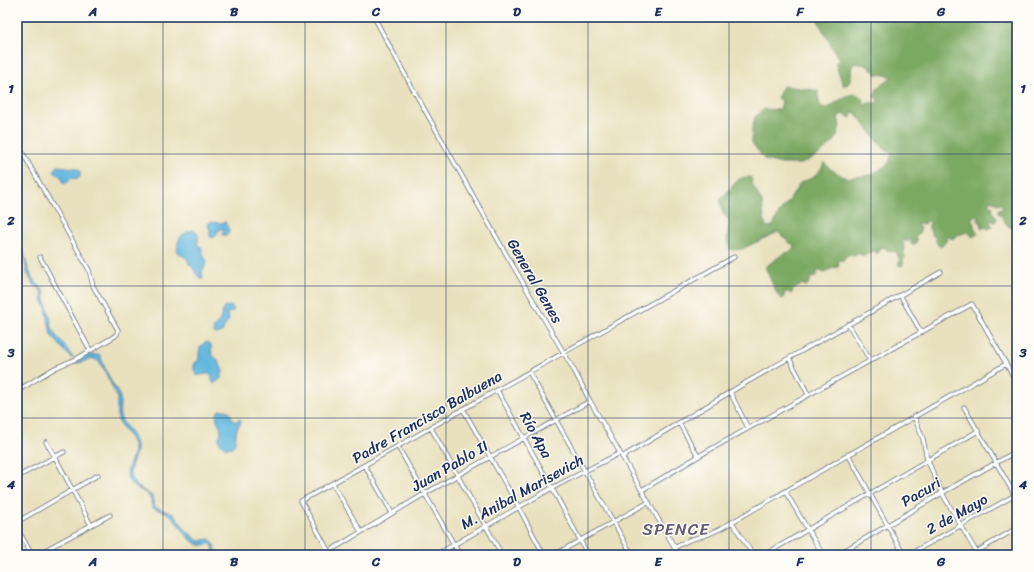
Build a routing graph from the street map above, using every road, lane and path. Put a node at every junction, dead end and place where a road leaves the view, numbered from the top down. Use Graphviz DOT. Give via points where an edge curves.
graph roads {
  1 [pos="374,17"];
  2 [pos="21,150"];
  3 [pos="40,257"];
  4 [pos="734,257"];
  5 [pos="941,272"];
  6 [pos="900,295"];
  7 [pos="848,324"];
  8 [pos="922,332"];
  9 [pos="90,350"];
  10 [pos="564,353"];
  11 [pos="790,358"];
  12 [pos="870,360"];
  13 [pos="1006,364"];
  14 [pos="529,372"];
  15 [pos="1017,383"];
  16 [pos="497,390"];
  17 [pos="17,391"];
  18 [pos="730,392"];
  19 [pos="808,394"];
  20 [pos="590,401"];
  21 [pos="964,407"];
  22 [pos="463,409"];
  23 [pos="914,416"];
  24 [pos="556,420"];
  25 [pos="679,423"];
  26 [pos="431,428"];
  27 [pos="748,428"];
  28 [pos="978,430"];
  29 [pos="524,438"];
  30 [pos="46,442"];
  31 [pos="398,446"];
  32 [pos="1017,451"];
  33 [pos="64,452"];
  34 [pos="848,454"];
  35 [pos="621,455"];
  36 [pos="698,456"];
  37 [pos="55,457"];
  38 [pos="490,457"];
  39 [pos="928,459"];
  40 [pos="997,462"];
  41 [pos="365,466"];
  42 [pos="585,470"];
  43 [pos="98,475"];
  44 [pos="458,475"];
  45 [pos="17,477"];
  46 [pos="333,484"];
  47 [pos="552,488"];
  48 [pos="72,490"];
  49 [pos="642,490"];
  50 [pos="785,491"];
  51 [pos="426,493"];
  52 [pos="942,493"];
  53 [pos="870,494"];
  54 [pos="1016,494"];
  55 [pos="1017,499"];
  56 [pos="649,502"];
  57 [pos="518,506"];
  58 [pos="392,513"];
  59 [pos="110,515"];
  60 [pos="17,522"];
  61 [pos="613,522"];
  62 [pos="732,522"];
  63 [pos="486,525"];
  64 [pos="960,525"];
  65 [pos="91,526"];
  66 [pos="887,526"];
  67 [pos="17,528"];
  68 [pos="1017,528"];
  69 [pos="808,529"];
  70 [pos="361,532"];
  71 [pos="580,541"];
  72 [pos="455,544"];
  73 [pos="674,548"];
  74 [pos="329,552"];
  75 [pos="977,554"];
  76 [pos="32,555"];
  77 [pos="36,555"];
  78 [pos="323,555"];
  79 [pos="436,555"];
  80 [pos="460,555"];
  81 [pos="502,555"];
  82 [pos="544,555"];
  83 [pos="554,555"];
  84 [pos="588,555"];
  85 [pos="632,555"];
  86 [pos="679,555"];
  87 [pos="753,555"];
  88 [pos="764,555"];
  89 [pos="823,555"];
  90 [pos="837,555"];
  91 [pos="904,555"];
  92 [pos="908,555"];
  93 [pos="971,555"];
  1 -- 10 [label="street, General Genes"];
  2 -- 9 [label="street" via="89,270 93,286 118,330 115,336"];
  3 -- 9 [label="street"];
  4 -- 10 [label="street, Padre Francisco Balbuena"];
  5 -- 6 [label="street, M. Anibal Marisevich"];
  6 -- 7 [label="street, M. Anibal Marisevich"];
  6 -- 8 [label="street"];
  7 -- 11 [label="street, M. Anibal Marisevich"];
  7 -- 12 [label="street"];
  8 -- 12 [label="street"];
  8 -- 13 [label="street" via="972,304"];
  9 -- 17 [label="street"];
  10 -- 14 [label="street, Padre Francisco Balbuena"];
  10 -- 20 [label="street, General Genes"];
  11 -- 18 [label="street, M. Anibal Marisevich"];
  11 -- 19 [label="street"];
  12 -- 19 [label="street"];
  13 -- 15 [label="street"];
  13 -- 23 [label="street"];
  14 -- 16 [label="street, Padre Francisco Balbuena"];
  14 -- 24 [label="street"];
  16 -- 22 [label="street, Padre Francisco Balbuena"];
  16 -- 29 [label="street, Río Apa"];
  18 -- 25 [label="street, M. Anibal Marisevich"];
  18 -- 27 [label="street"];
  19 -- 27 [label="street"];
  20 -- 24 [label="street, Juan Pablo II"];
  20 -- 35 [label="street, General Genes"];
  21 -- 28 [label="street"];
  22 -- 26 [label="street, Padre Francisco Balbuena"];
  22 -- 38 [label="street"];
  23 -- 34 [label="street"];
  23 -- 39 [label="street" via="924,439"];
  24 -- 29 [label="street, Juan Pablo II"];
  24 -- 42 [label="street"];
  25 -- 35 [label="street, M. Anibal Marisevich"];
  25 -- 36 [label="street"];
  26 -- 31 [label="street, Padre Francisco Balbuena"];
  26 -- 44 [label="street"];
  27 -- 36 [label="street"];
  28 -- 39 [label="street"];
  28 -- 40 [label="street"];
  29 -- 38 [label="street, Juan Pablo II"];
  29 -- 47 [label="street, Río Apa"];
  30 -- 37 [label="street"];
  31 -- 41 [label="street, Padre Francisco Balbuena"];
  31 -- 51 [label="street"];
  32 -- 40 [label="street, Pacuri"];
  33 -- 37 [label="street"];
  34 -- 50 [label="street"];
  34 -- 53 [label="street"];
  35 -- 42 [label="street, M. Anibal Marisevich"];
  35 -- 49 [label="street, General Genes"];
  36 -- 49 [label="street"];
  37 -- 45 [label="street"];
  37 -- 48 [label="street"];
  38 -- 44 [label="street, Juan Pablo II"];
  38 -- 57 [label="street"];
  39 -- 52 [label="street"];
  39 -- 53 [label="street"];
  40 -- 52 [label="street, Pacuri"];
  40 -- 54 [label="street"];
  41 -- 46 [label="street, Padre Francisco Balbuena"];
  41 -- 58 [label="street"];
  42 -- 47 [label="street, M. Anibal Marisevich"];
  42 -- 61 [label="street"];
  43 -- 48 [label="street"];
  44 -- 51 [label="street, Juan Pablo II"];
  44 -- 63 [label="street"];
  46 -- 70 [label="street"];
  46 -- 74 [label="street, Padre Francisco Balbuena" via="302,501"];
  47 -- 57 [label="street, M. Anibal Marisevich"];
  47 -- 71 [label="street, Río Apa"];
  48 -- 60 [label="street"];
  48 -- 65 [label="street"];
  49 -- 56 [label="street, General Genes"];
  50 -- 62 [label="street"];
  50 -- 69 [label="street"];
  51 -- 58 [label="street, Juan Pablo II"];
  51 -- 72 [label="street"];
  52 -- 64 [label="street"];
  52 -- 66 [label="street, Pacuri"];
  53 -- 66 [label="street"];
  53 -- 69 [label="street"];
  54 -- 55 [label="street"];
  54 -- 64 [label="street, 2 de Mayo"];
  56 -- 61 [label="street"];
  56 -- 73 [label="street, General Genes"];
  57 -- 63 [label="street, M. Anibal Marisevich"];
  57 -- 82 [label="street"];
  58 -- 70 [label="street, Juan Pablo II"];
  59 -- 65 [label="street"];
  61 -- 71 [label="street"];
  61 -- 85 [label="street"];
  62 -- 73 [label="street"];
  62 -- 87 [label="street"];
  63 -- 72 [label="street, M. Anibal Marisevich"];
  63 -- 81 [label="street"];
  64 -- 75 [label="street"];
  64 -- 92 [label="street, 2 de Mayo"];
  65 -- 77 [label="street"];
  66 -- 90 [label="street, Pacuri"];
  66 -- 91 [label="street"];
  67 -- 76 [label="street"];
  68 -- 75 [label="street"];
  69 -- 88 [label="street"];
  69 -- 89 [label="street"];
  70 -- 74 [label="street, Juan Pablo II"];
  71 -- 83 [label="street"];
  71 -- 84 [label="street, Río Apa"];
  72 -- 79 [label="street, M. Anibal Marisevich"];
  72 -- 80 [label="street"];
  73 -- 86 [label="street, General Genes"];
  74 -- 78 [label="street, Juan Pablo II"];
  75 -- 93 [label="street"];
}
